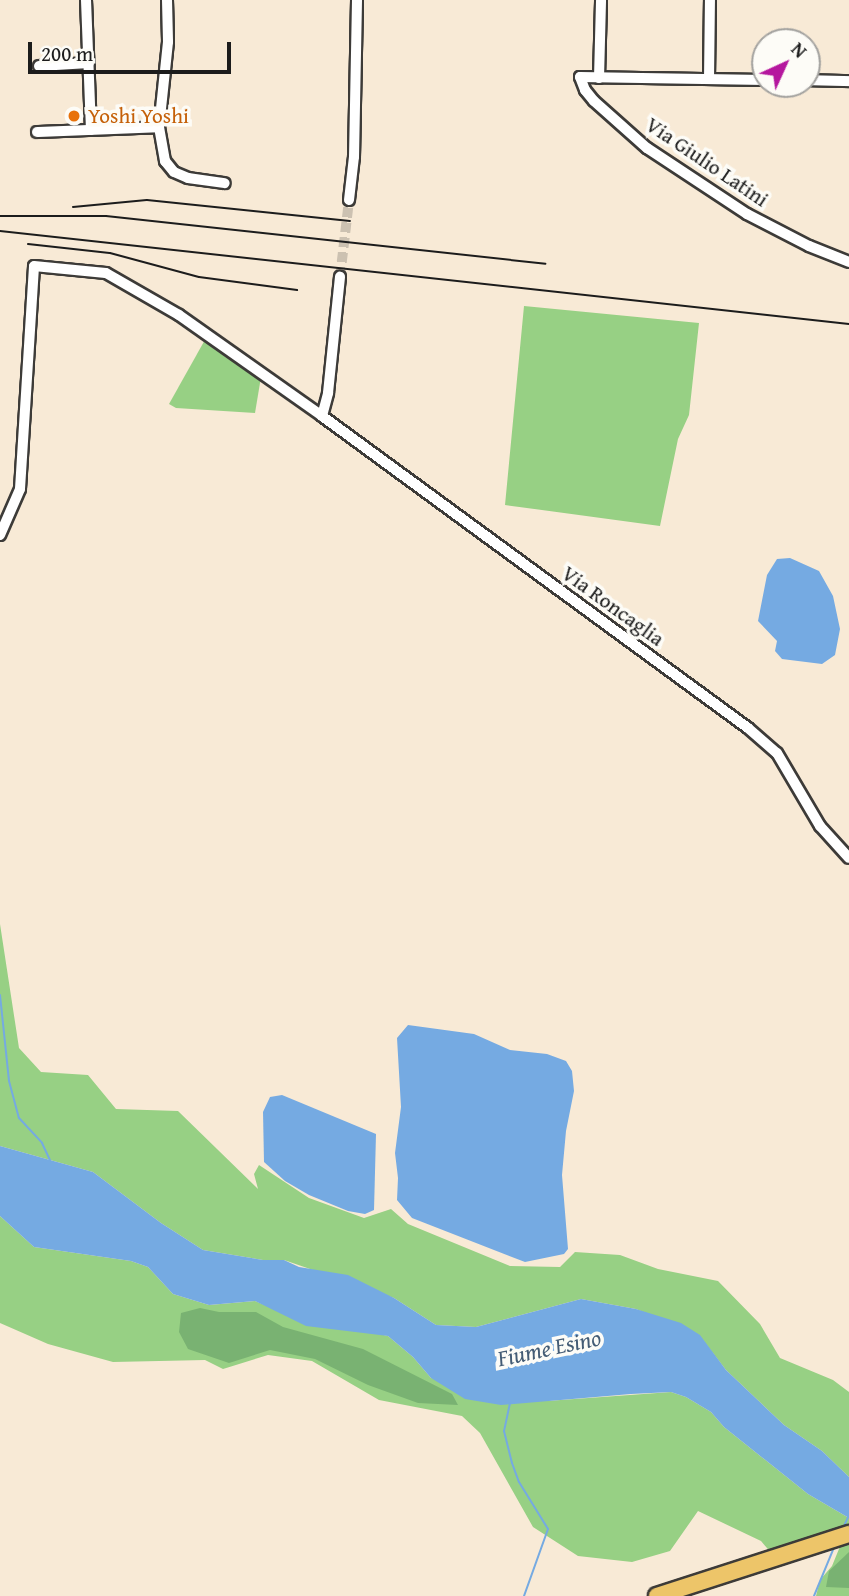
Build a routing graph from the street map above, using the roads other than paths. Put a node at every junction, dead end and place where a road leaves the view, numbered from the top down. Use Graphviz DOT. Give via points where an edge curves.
graph roads {
  1 [pos="86,0"];
  2 [pos="167,0"];
  3 [pos="357,0"];
  4 [pos="601,0"];
  5 [pos="710,0"];
  6 [pos="89,63"];
  7 [pos="39,66"];
  8 [pos="599,78"];
  9 [pos="709,79"];
  10 [pos="751,80"];
  11 [pos="821,80"];
  12 [pos="849,81"];
  13 [pos="159,127"];
  14 [pos="91,130"];
  15 [pos="37,132"];
  16 [pos="225,183"];
  17 [pos="349,200"];
  18 [pos="849,262"];
  19 [pos="340,277"];
  20 [pos="323,416"];
  21 [pos="0,535"];
  22 [pos="849,858"];
  23 [pos="849,1534"];
  24 [pos="849,1542"];
  25 [pos="762,1565"];
  26 [pos="657,1596"];
  27 [pos="682,1596"];
  1 -- 6 [label="street"];
  2 -- 13 [label="street" via="168,42"];
  3 -- 17 [label="street"];
  4 -- 8 [label="street"];
  5 -- 9 [label="street"];
  6 -- 7 [label="street"];
  6 -- 14 [label="street"];
  8 -- 9 [label="street"];
  8 -- 18 [label="street, Via Giulio Latini" via="580,77 584,90 647,148 747,214"];
  9 -- 10 [label="street"];
  11 -- 12 [label="street"];
  13 -- 14 [label="street"];
  13 -- 16 [label="street" via="165,161 174,172"];
  14 -- 15 [label="street"];
  19 -- 20 [label="street"];
  20 -- 21 [label="street, Via Roncaglia" via="130,285 98,272 34,266 20,489"];
  20 -- 22 [label="street, Via Roncaglia" via="766,742 782,759 820,825"];
  23 -- 25 [label="highway"];
  24 -- 25 [label="highway"];
  25 -- 26 [label="highway"];
  25 -- 27 [label="highway"];
}
